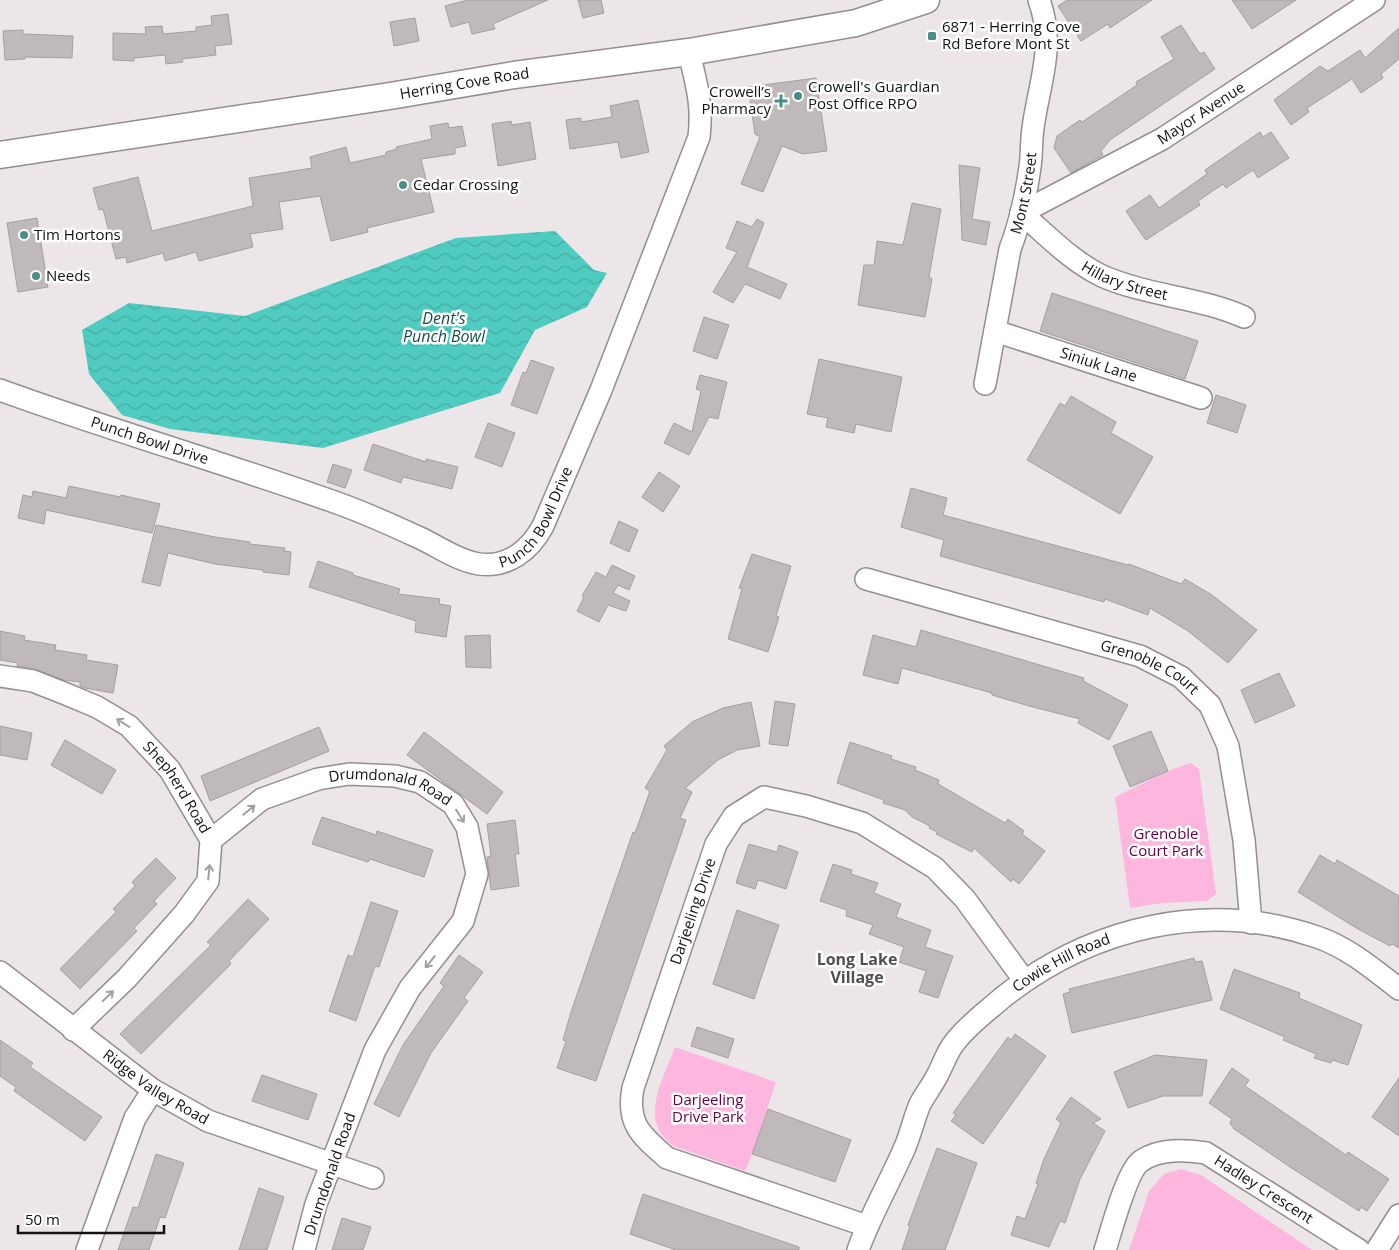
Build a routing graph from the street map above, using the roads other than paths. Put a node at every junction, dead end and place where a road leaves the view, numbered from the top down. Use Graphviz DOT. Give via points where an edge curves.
graph roads {
  1 [pos="926,0"];
  2 [pos="1039,0"];
  3 [pos="1374,0"];
  4 [pos="689,52"];
  5 [pos="0,155"];
  6 [pos="1021,213"];
  7 [pos="1244,317"];
  8 [pos="995,331"];
  9 [pos="985,384"];
  10 [pos="0,390"];
  11 [pos="1202,398"];
  12 [pos="866,579"];
  13 [pos="0,676"];
  14 [pos="211,840"];
  15 [pos="1251,922"];
  16 [pos="0,972"];
  17 [pos="1024,980"];
  18 [pos="1399,990"];
  19 [pos="73,1030"];
  20 [pos="153,1090"];
  21 [pos="331,1163"];
  22 [pos="373,1178"];
  23 [pos="1399,1215"];
  24 [pos="862,1224"];
  25 [pos="87,1250"];
  26 [pos="304,1250"];
  27 [pos="858,1250"];
  28 [pos="1105,1250"];
  29 [pos="1359,1250"];
  30 [pos="1377,1250"];
  1 -- 4 [label="main road, Herring Cove Road" via="856,23"];
  2 -- 6 [label="street, Mont Street" via="1046,28 1047,55"];
  3 -- 6 [label="street, Mayor Avenue" via="1162,139"];
  4 -- 5 [label="main road, Herring Cove Road" via="514,75"];
  4 -- 10 [label="street, Punch Bowl Drive" via="700,96 702,117 699,137 601,390 543,526 535,540 511,560 480,564 465,560 341,504"];
  6 -- 7 [label="street, Hillary Street" via="1075,259 1102,276 1158,294 1218,306"];
  6 -- 8 [label="street, Mont Street" via="1010,249"];
  8 -- 9 [label="street, Mont Street"];
  8 -- 11 [label="street, Siniuk Lane"];
  12 -- 15 [label="street, Grenoble Court" via="1140,656 1181,677 1210,705 1228,746 1244,840"];
  14 -- 13 [label="street, Shepherd Road, one-way" via="170,770 129,726 66,694 33,682"];
  19 -- 14 [label="street, Shepherd Road, one-way" via="133,971 184,914 208,881"];
  14 -- 21 [label="street, Drumdonald Road, one-way" via="262,799 318,779 348,774 395,776 420,782 453,804 467,827 477,874 463,921 410,988 376,1050"];
  15 -- 17 [label="street, Cowie Hill Road" via="1184,921 1147,927 1073,952"];
  15 -- 18 [label="street, Cowie Hill Road" via="1325,940 1354,954"];
  16 -- 19 [label="street, Ridge Valley Road"];
  17 -- 24 [label="street, Cowie Hill Road" via="980,1016 954,1043 920,1104 905,1146"];
  17 -- 24 [label="street, Darjeeling Drive" via="965,899 935,868 862,823 764,797 734,816 716,844 633,1088 630,1107 635,1124 646,1140 667,1158"];
  19 -- 20 [label="street, Ridge Valley Road"];
  20 -- 21 [label="street, Ridge Valley Road" via="208,1121"];
  20 -- 25 [label="street" via="135,1118"];
  21 -- 22 [label="street, Ridge Valley Road"];
  21 -- 26 [label="street, Drumdonald Road"];
  23 -- 30 [label="street"];
  24 -- 27 [label="street, Cowie Hill Road"];
  28 -- 29 [label="street, Hadley Crescent" via="1131,1173 1141,1161 1179,1149 1206,1153"];
}
